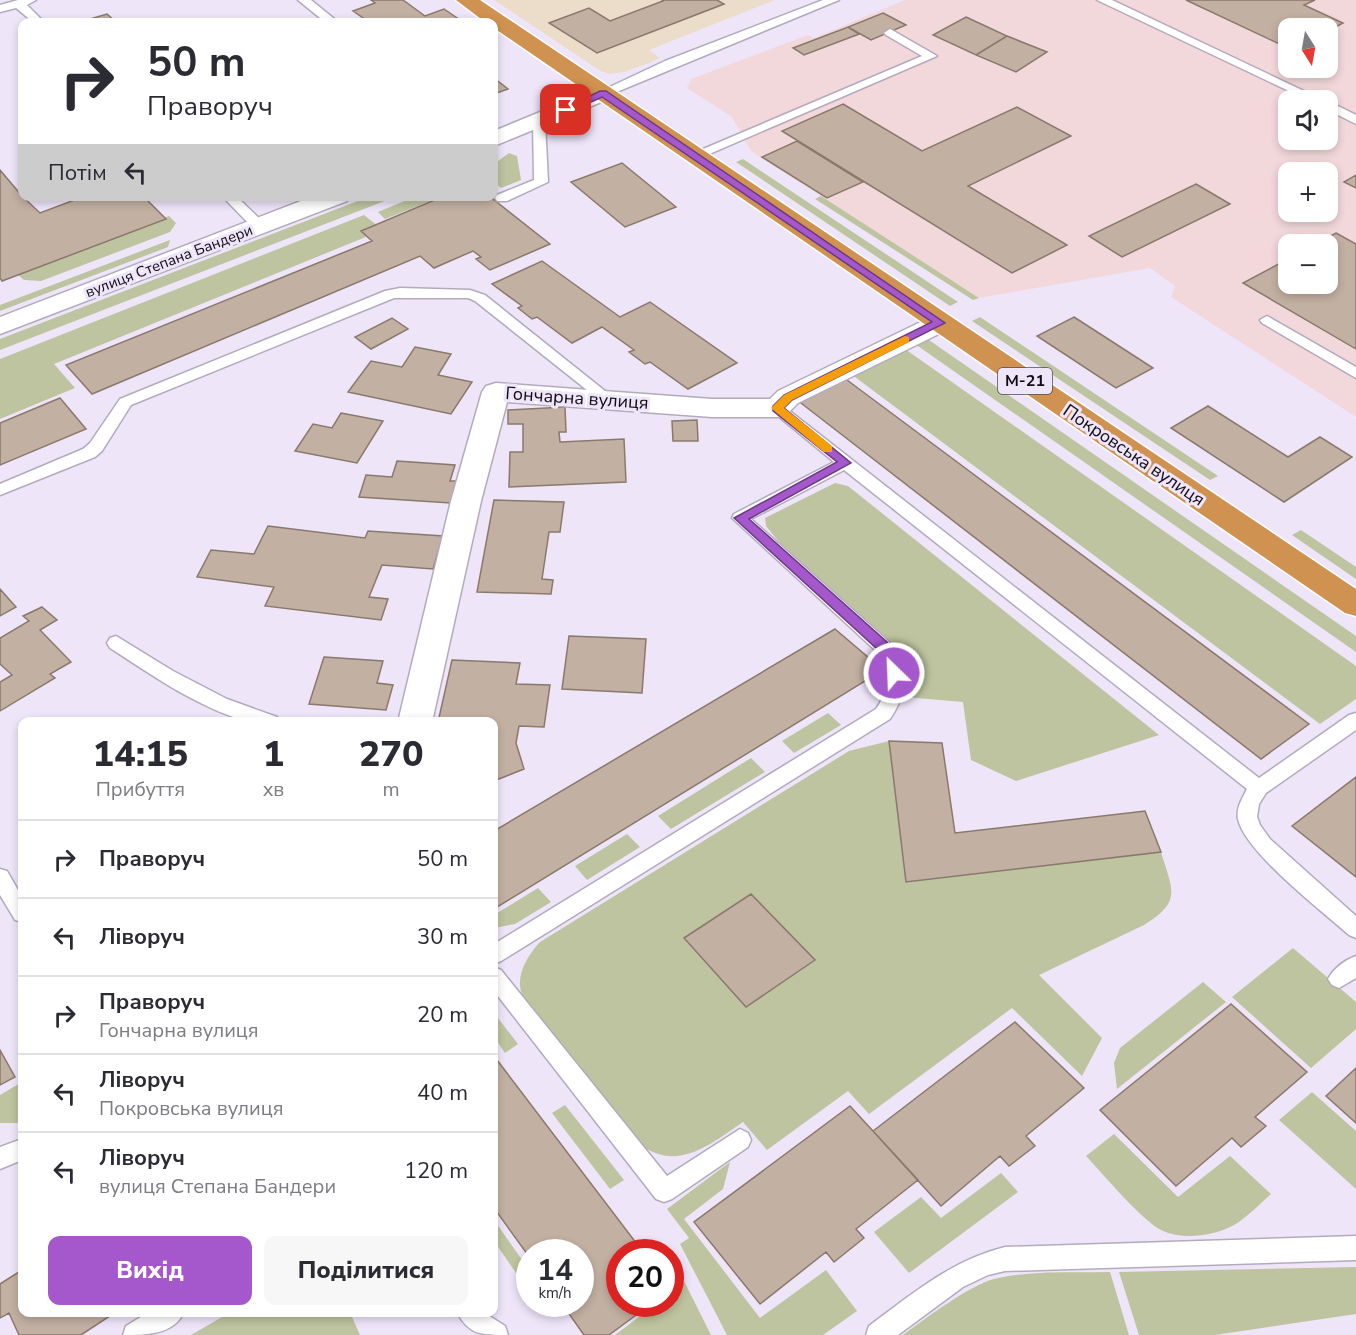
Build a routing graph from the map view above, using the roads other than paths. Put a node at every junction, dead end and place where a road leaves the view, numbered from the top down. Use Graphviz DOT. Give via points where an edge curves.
graph roads {
  1 [pos="303,0"];
  2 [pos="466,0"];
  3 [pos="833,0"];
  4 [pos="1103,0"];
  5 [pos="24,2"];
  6 [pos="0,9"];
  7 [pos="36,18"];
  8 [pos="327,18"];
  9 [pos="493,18"];
  10 [pos="498,22"];
  11 [pos="890,33"];
  12 [pos="1296,90"];
  13 [pos="603,93"];
  14 [pos="1356,104"];
  15 [pos="1338,110"];
  16 [pos="1341,112"];
  17 [pos="1356,120"];
  18 [pos="539,121"];
  19 [pos="498,137"];
  20 [pos="695,155"];
  21 [pos="502,198"];
  22 [pos="233,201"];
  23 [pos="325,201"];
  24 [pos="259,226"];
  25 [pos="1268,320"];
  26 [pos="940,323"];
  27 [pos="0,326"];
  28 [pos="1356,373"];
  29 [pos="607,399"];
  30 [pos="777,408"];
  31 [pos="845,463"];
  32 [pos="0,490"];
  33 [pos="1356,605"];
  34 [pos="116,643"];
  35 [pos="256,717"];
  36 [pos="416,717"];
  37 [pos="1356,720"];
  38 [pos="1258,788"];
  39 [pos="0,877"];
  40 [pos="18,907"];
  41 [pos="1356,929"];
  42 [pos="498,953"];
  43 [pos="1356,966"];
  44 [pos="1339,979"];
  45 [pos="498,981"];
  46 [pos="740,1140"];
  47 [pos="18,1151"];
  48 [pos="0,1158"];
  49 [pos="1356,1248"];
  50 [pos="164,1317"];
  51 [pos="472,1317"];
  52 [pos="135,1335"];
  53 [pos="496,1335"];
  54 [pos="878,1335"];
  1 -- 8 [label="lane"];
  2 -- 9 [label="highway, Покровська вулиця / М-21"];
  3 -- 13 [label="lane"];
  4 -- 12 [label="lane"];
  5 -- 6 [label="lane"];
  5 -- 7 [label="lane"];
  10 -- 13 [label="highway, Покровська вулиця / М-21"];
  11 -- 20 [label="lane" via="931,56"];
  13 -- 18 [label="street"];
  13 -- 20 [label="highway, Покровська вулиця / М-21"];
  14 -- 16 [label="lane"];
  15 -- 16 [label="lane"];
  16 -- 17 [label="lane"];
  18 -- 19 [label="street"];
  18 -- 21 [label="lane" via="541,182"];
  20 -- 26 [label="highway, Покровська вулиця / М-21"];
  22 -- 24 [label="lane"];
  23 -- 24 [label="street, вулиця Степана Бандери"];
  24 -- 27 [label="street, вулиця Степана Бандери"];
  25 -- 28 [label="lane"];
  26 -- 30 [label="street" via="788,398"];
  26 -- 33 [label="highway, Покровська вулиця / М-21"];
  29 -- 30 [label="street, Гончарна вулиця" via="712,408"];
  29 -- 32 [label="lane" via="480,298 470,294 400,292 125,402 89,453"];
  29 -- 36 [label="street, Гончарна вулиця" via="496,392 466,501"];
  30 -- 31 [label="lane"];
  31 -- 38 [label="lane"];
  31 -- 42 [label="lane" via="740,518 882,645 894,673 893,701 883,714"];
  34 -- 35 [label="lane" via="221,704"];
  37 -- 38 [label="lane"];
  38 -- 41 [label="lane" via="1246,810 1252,832"];
  39 -- 40 [label="lane"];
  43 -- 44 [label="lane"];
  45 -- 46 [label="lane" via="664,1191"];
  47 -- 48 [label="lane"];
  49 -- 54 [label="lane" via="1005,1258 966,1271"];
  50 -- 52 [label="lane"];
  51 -- 53 [label="lane"];
}
